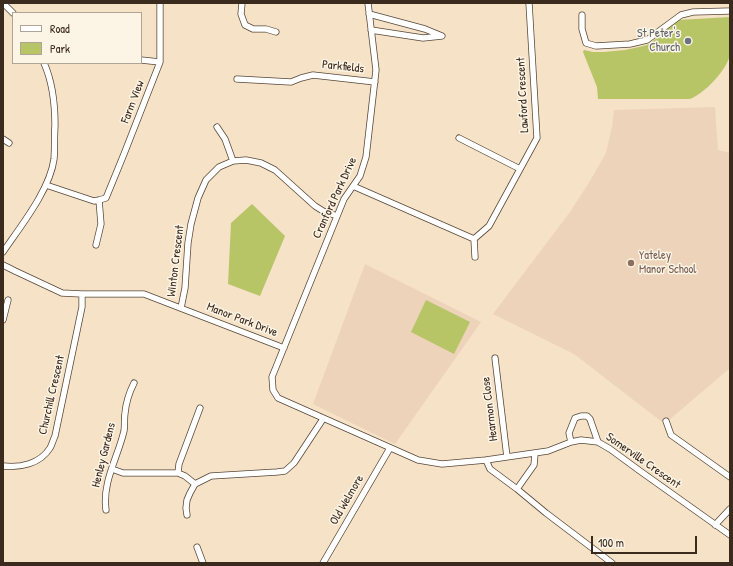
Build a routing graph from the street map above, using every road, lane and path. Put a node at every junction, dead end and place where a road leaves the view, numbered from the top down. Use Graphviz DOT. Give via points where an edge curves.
graph roads {
  1 [pos="160,3"];
  2 [pos="242,3"];
  3 [pos="368,3"];
  4 [pos="529,3"];
  5 [pos="730,11"];
  6 [pos="369,14"];
  7 [pos="582,15"];
  8 [pos="371,30"];
  9 [pos="276,32"];
  10 [pos="142,60"];
  11 [pos="160,62"];
  12 [pos="44,64"];
  13 [pos="237,79"];
  14 [pos="375,82"];
  15 [pos="217,126"];
  16 [pos="459,138"];
  17 [pos="3,139"];
  18 [pos="9,143"];
  19 [pos="233,161"];
  20 [pos="520,169"];
  21 [pos="46,185"];
  22 [pos="353,186"];
  23 [pos="99,200"];
  24 [pos="337,216"];
  25 [pos="474,239"];
  26 [pos="96,245"];
  27 [pos="3,252"];
  28 [pos="475,257"];
  29 [pos="3,265"];
  30 [pos="82,294"];
  31 [pos="8,300"];
  32 [pos="180,308"];
  33 [pos="4,311"];
  34 [pos="4,320"];
  35 [pos="284,348"];
  36 [pos="495,358"];
  37 [pos="134,383"];
  38 [pos="200,408"];
  39 [pos="323,419"];
  40 [pos="666,421"];
  41 [pos="571,442"];
  42 [pos="598,442"];
  43 [pos="390,448"];
  44 [pos="535,454"];
  45 [pos="507,457"];
  46 [pos="486,460"];
  47 [pos="3,466"];
  48 [pos="112,469"];
  49 [pos="178,473"];
  50 [pos="730,477"];
  51 [pos="195,484"];
  52 [pos="517,488"];
  53 [pos="730,509"];
  54 [pos="106,510"];
  55 [pos="187,515"];
  56 [pos="716,525"];
  57 [pos="730,536"];
  58 [pos="198,547"];
  59 [pos="203,563"];
  60 [pos="323,563"];
  61 [pos="612,563"];
  1 -- 11 [label="street, Farm View"];
  2 -- 9 [label="street" via="245,25 253,29"];
  3 -- 6 [label="street, Cranford Park Drive"];
  4 -- 20 [label="street, Lawford Crescent" via="537,138"];
  5 -- 7 [label="street" via="693,12 681,15 648,40 596,46 586,44"];
  6 -- 8 [label="street, Cranford Park Drive"];
  6 -- 8 [label="street" via="426,29 442,36 423,38"];
  8 -- 14 [label="street, Cranford Park Drive"];
  10 -- 11 [label="street"];
  11 -- 23 [label="street, Farm View" via="106,198"];
  12 -- 21 [label="street" via="53,88 55,112 54,160"];
  13 -- 14 [label="street, Parkfields" via="291,82 313,75"];
  14 -- 22 [label="street, Cranford Park Drive" via="366,157 360,176"];
  15 -- 19 [label="street"];
  16 -- 20 [label="street"];
  17 -- 18 [label="street"];
  19 -- 24 [label="street, Winton Crescent" via="246,160 268,166 315,206"];
  19 -- 32 [label="street, Winton Crescent" via="218,168 206,180 198,198 190,230 185,288"];
  20 -- 25 [label="street, Lawford Crescent" via="489,226"];
  21 -- 23 [label="street"];
  21 -- 27 [label="street"];
  22 -- 24 [label="street, Cranford Park Drive"];
  22 -- 25 [label="street"];
  23 -- 26 [label="street" via="101,224"];
  24 -- 35 [label="street, Cranford Park Drive"];
  25 -- 28 [label="street"];
  29 -- 30 [label="street, Manor Park Drive" via="62,293"];
  30 -- 32 [label="street, Manor Park Drive" via="144,294"];
  30 -- 47 [label="street, Churchill Crescent" via="82,307 52,443 41,458 26,465"];
  31 -- 33 [label="street"];
  32 -- 35 [label="street, Manor Park Drive"];
  33 -- 34 [label="street"];
  35 -- 39 [label="street, Manor Park Drive" via="272,377 273,390 278,398"];
  36 -- 45 [label="street, Hearmon Close"];
  37 -- 48 [label="street, Henley Gardens" via="128,395 124,430"];
  38 -- 49 [label="street"];
  39 -- 43 [label="street, Manor Park Drive"];
  39 -- 51 [label="street" via="294,463 285,471 211,476"];
  40 -- 50 [label="street" via="671,435"];
  41 -- 42 [label="street, Somerville Crescent"];
  41 -- 42 [label="street" via="568,434 575,418 587,416"];
  41 -- 44 [label="street, Somerville Crescent"];
  42 -- 56 [label="street, Somerville Crescent"];
  43 -- 46 [label="street, Manor Park Drive" via="418,460 442,464"];
  43 -- 60 [label="street, Old Welmore"];
  44 -- 45 [label="street, Somerville Crescent"];
  44 -- 52 [label="street" via="534,465"];
  45 -- 46 [label="street, Somerville Crescent"];
  46 -- 52 [label="street" via="490,469"];
  48 -- 49 [label="street" via="123,473"];
  48 -- 54 [label="street, Henley Gardens" via="107,485"];
  49 -- 51 [label="street"];
  51 -- 55 [label="street" via="187,500"];
  52 -- 61 [label="street"];
  53 -- 56 [label="street"];
  56 -- 57 [label="street, Somerville Crescent"];
  58 -- 59 [label="street"];
}
